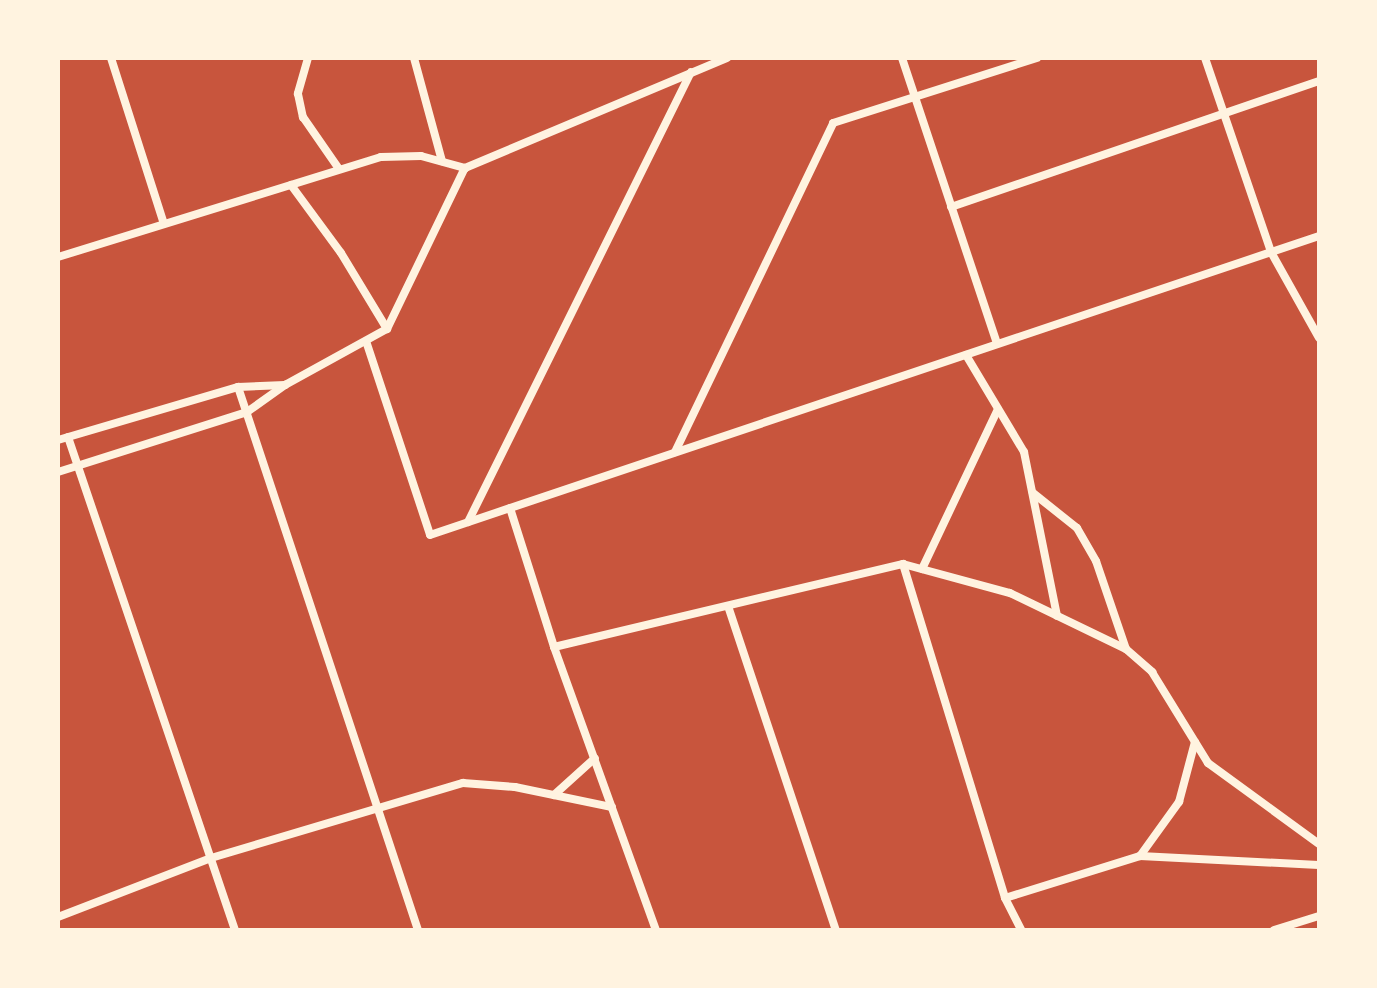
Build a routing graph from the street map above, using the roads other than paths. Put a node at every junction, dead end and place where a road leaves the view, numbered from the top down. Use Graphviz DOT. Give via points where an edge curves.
graph roads {
  1 [pos="111,58"];
  2 [pos="308,58"];
  3 [pos="414,58"];
  4 [pos="727,58"];
  5 [pos="902,58"];
  6 [pos="1037,58"];
  7 [pos="1205,58"];
  8 [pos="692,71"];
  9 [pos="1319,81"];
  10 [pos="916,99"];
  11 [pos="1224,113"];
  12 [pos="442,161"];
  13 [pos="465,168"];
  14 [pos="339,169"];
  15 [pos="291,185"];
  16 [pos="951,207"];
  17 [pos="164,224"];
  18 [pos="1319,236"];
  19 [pos="1271,252"];
  20 [pos="58,257"];
  21 [pos="387,329"];
  22 [pos="1319,338"];
  23 [pos="366,341"];
  24 [pos="997,344"];
  25 [pos="966,355"];
  26 [pos="285,385"];
  27 [pos="238,387"];
  28 [pos="998,409"];
  29 [pos="247,412"];
  30 [pos="68,437"];
  31 [pos="58,440"];
  32 [pos="675,452"];
  33 [pos="78,466"];
  34 [pos="58,472"];
  35 [pos="1032,492"];
  36 [pos="510,508"];
  37 [pos="468,523"];
  38 [pos="903,564"];
  39 [pos="922,569"];
  40 [pos="728,606"];
  41 [pos="1057,616"];
  42 [pos="554,647"];
  43 [pos="1126,649"];
  44 [pos="1195,742"];
  45 [pos="595,758"];
  46 [pos="554,795"];
  47 [pos="612,807"];
  48 [pos="375,809"];
  49 [pos="1319,844"];
  50 [pos="1140,856"];
  51 [pos="211,858"];
  52 [pos="1319,865"];
  53 [pos="1005,898"];
  54 [pos="1319,916"];
  55 [pos="58,917"];
  56 [pos="1017,928"];
  57 [pos="235,930"];
  58 [pos="418,930"];
  59 [pos="656,930"];
  60 [pos="836,930"];
  61 [pos="1274,930"];
  1 -- 17 [label="street"];
  2 -- 14 [label="street" via="298,94 303,117"];
  3 -- 12 [label="street"];
  4 -- 8 [label="street"];
  5 -- 10 [label="street"];
  6 -- 10 [label="street"];
  7 -- 11 [label="street"];
  8 -- 13 [label="street"];
  8 -- 37 [label="street"];
  9 -- 11 [label="street"];
  10 -- 16 [label="street"];
  10 -- 32 [label="street" via="833,123"];
  11 -- 16 [label="street"];
  11 -- 19 [label="street"];
  12 -- 13 [label="street"];
  12 -- 14 [label="street" via="381,157"];
  13 -- 21 [label="street"];
  14 -- 15 [label="street"];
  15 -- 17 [label="street"];
  15 -- 21 [label="street"];
  16 -- 24 [label="street"];
  17 -- 20 [label="street"];
  18 -- 19 [label="street"];
  19 -- 22 [label="street"];
  19 -- 24 [label="street"];
  21 -- 23 [label="street"];
  23 -- 26 [label="street"];
  23 -- 37 [label="street" via="430,535"];
  24 -- 25 [label="street"];
  25 -- 28 [label="street"];
  25 -- 32 [label="street"];
  26 -- 27 [label="street"];
  26 -- 29 [label="street"];
  27 -- 29 [label="street"];
  27 -- 30 [label="street"];
  28 -- 35 [label="street" via="1024,452"];
  28 -- 39 [label="street"];
  29 -- 33 [label="street"];
  29 -- 48 [label="street"];
  30 -- 31 [label="street"];
  30 -- 33 [label="street"];
  32 -- 36 [label="street"];
  33 -- 34 [label="street"];
  33 -- 51 [label="street"];
  35 -- 41 [label="street"];
  35 -- 43 [label="street" via="1077,528 1096,561"];
  36 -- 37 [label="street"];
  36 -- 42 [label="street"];
  38 -- 39 [label="street"];
  38 -- 40 [label="street"];
  38 -- 53 [label="street"];
  39 -- 41 [label="street" via="1010,593"];
  40 -- 42 [label="street"];
  40 -- 60 [label="street"];
  41 -- 43 [label="street"];
  42 -- 45 [label="street"];
  43 -- 44 [label="street" via="1152,672"];
  44 -- 49 [label="street" via="1208,763"];
  44 -- 50 [label="street" via="1179,802"];
  45 -- 46 [label="street"];
  45 -- 47 [label="street"];
  46 -- 47 [label="street"];
  46 -- 48 [label="street" via="463,783"];
  47 -- 59 [label="street"];
  48 -- 51 [label="street"];
  48 -- 58 [label="street"];
  50 -- 52 [label="street"];
  50 -- 53 [label="street"];
  51 -- 55 [label="street"];
  51 -- 57 [label="street"];
  53 -- 56 [label="street"];
  54 -- 61 [label="street"];
}
